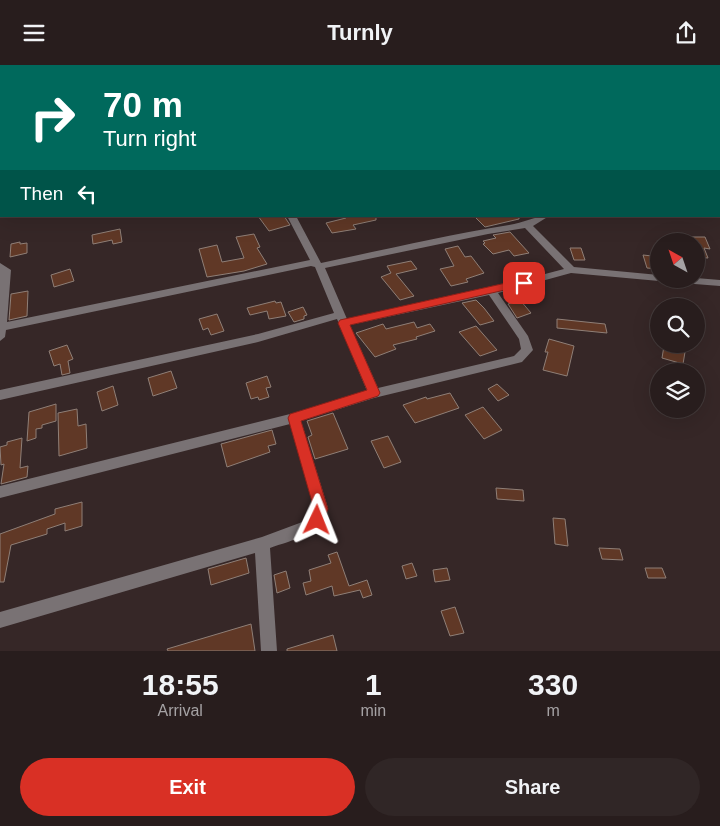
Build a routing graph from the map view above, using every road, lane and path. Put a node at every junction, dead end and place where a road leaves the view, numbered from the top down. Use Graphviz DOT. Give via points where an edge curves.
graph roads {
  1 [pos="292,217"];
  2 [pos="544,217"];
  3 [pos="527,225"];
  4 [pos="318,265"];
  5 [pos="0,266"];
  6 [pos="571,270"];
  7 [pos="650,277"];
  8 [pos="705,282"];
  9 [pos="720,283"];
  10 [pos="492,291"];
  11 [pos="342,319"];
  12 [pos="0,332"];
  13 [pos="374,393"];
  14 [pos="0,395"];
  15 [pos="294,418"];
  16 [pos="0,492"];
  17 [pos="262,544"];
  18 [pos="0,620"];
  19 [pos="269,651"];
  1 -- 4 [label="street"];
  2 -- 3 [label="street"];
  3 -- 4 [label="street"];
  3 -- 6 [label="street"];
  4 -- 11 [label="street"];
  4 -- 12 [label="street"];
  5 -- 12 [label="street" via="6,270"];
  6 -- 7 [label="street"];
  6 -- 10 [label="street"];
  8 -- 9 [label="street"];
  10 -- 11 [label="street"];
  10 -- 13 [label="street" via="524,339 527,350 523,355 510,362"];
  11 -- 13 [label="street"];
  11 -- 14 [label="street"];
  13 -- 15 [label="street"];
  15 -- 16 [label="street"];
  15 -- 17 [label="street" via="321,509 320,515 310,526"];
  17 -- 18 [label="street"];
  17 -- 19 [label="street"];
}
